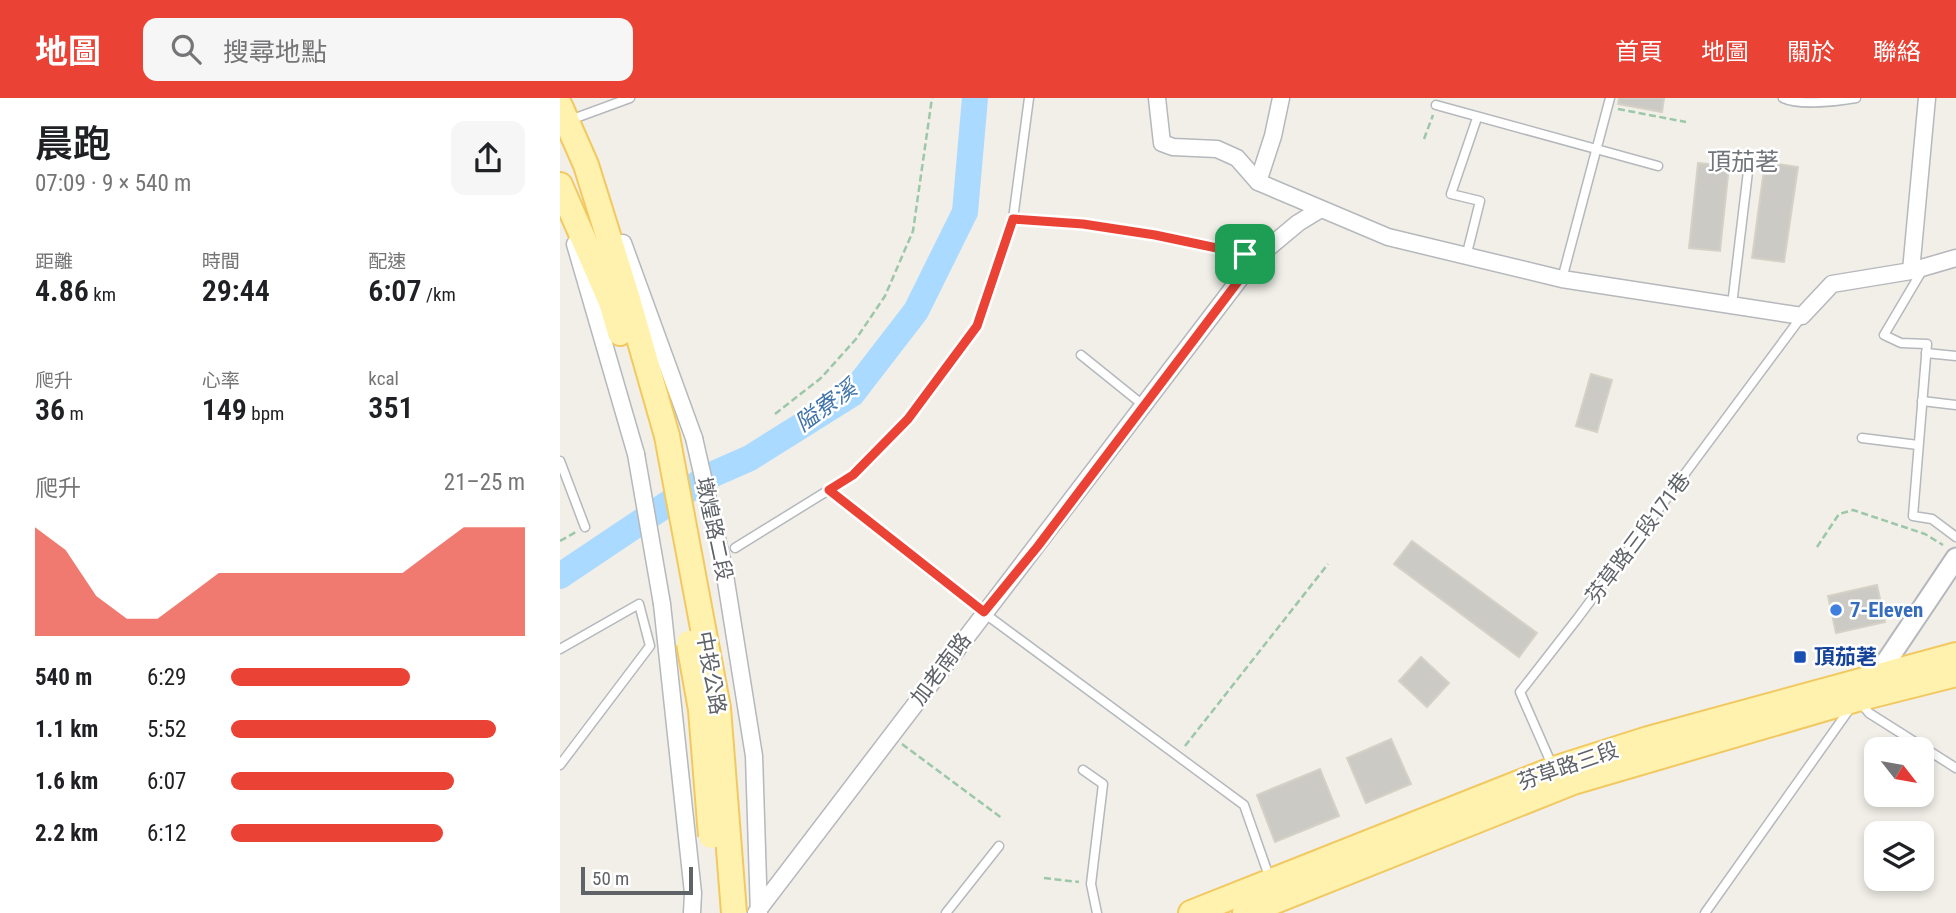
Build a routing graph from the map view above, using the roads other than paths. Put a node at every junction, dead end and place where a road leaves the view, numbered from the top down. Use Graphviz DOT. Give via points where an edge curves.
graph roads {
  1 [pos="630,98"];
  2 [pos="1029,98"];
  3 [pos="1157,98"];
  4 [pos="1281,98"];
  5 [pos="1783,98"];
  6 [pos="1856,98"];
  7 [pos="1927,98"];
  8 [pos="1609,102"];
  9 [pos="1436,105"];
  10 [pos="562,117"];
  11 [pos="1477,118"];
  12 [pos="1597,150"];
  13 [pos="1749,163"];
  14 [pos="586,166"];
  15 [pos="1658,166"];
  16 [pos="1258,182"];
  17 [pos="560,185"];
  18 [pos="560,191"];
  19 [pos="1321,209"];
  20 [pos="1466,257"];
  21 [pos="1956,258"];
  22 [pos="1917,269"];
  23 [pos="1562,279"];
  24 [pos="1732,305"];
  25 [pos="1802,316"];
  26 [pos="1926,353"];
  27 [pos="1081,355"];
  28 [pos="1956,356"];
  29 [pos="1922,401"];
  30 [pos="1143,405"];
  31 [pos="1956,405"];
  32 [pos="1862,438"];
  33 [pos="652,443"];
  34 [pos="1918,445"];
  35 [pos="560,461"];
  36 [pos="829,490"];
  37 [pos="585,527"];
  38 [pos="1956,537"];
  39 [pos="735,548"];
  40 [pos="1952,554"];
  41 [pos="984,612"];
  42 [pos="560,649"];
  43 [pos="1956,655"];
  44 [pos="1956,674"];
  45 [pos="1878,676"];
  46 [pos="1857,699"];
  47 [pos="560,765"];
  48 [pos="1956,768"];
  49 [pos="1554,769"];
  50 [pos="1083,770"];
  51 [pos="999,846"];
  52 [pos="1271,881"];
  53 [pos="752,912"];
  54 [pos="692,913"];
  55 [pos="718,913"];
  56 [pos="946,913"];
  57 [pos="1097,913"];
  58 [pos="1191,913"];
  59 [pos="1245,913"];
  60 [pos="1705,913"];
  1 -- 10 [label="lane"];
  2 -- 36 [label="lane" via="1013,219 977,326 908,419 853,475"];
  3 -- 16 [label="street" via="1161,143 1217,149 1237,158"];
  4 -- 16 [label="street"];
  5 -- 6 [label="lane" via="1804,102"];
  7 -- 22 [label="street"];
  8 -- 12 [label="lane"];
  9 -- 11 [label="lane"];
  10 -- 14 [label="main road, 墩煌路二段"];
  11 -- 12 [label="lane"];
  11 -- 20 [label="lane" via="1451,194 1480,201"];
  12 -- 15 [label="lane"];
  12 -- 23 [label="lane"];
  13 -- 24 [label="lane"];
  14 -- 33 [label="main road, 墩煌路二段" via="628,296"];
  14 -- 53 [label="street, 墩煌路二段, bridge" via="615,223 694,438 724,569 754,755"];
  16 -- 19 [label="street"];
  17 -- 33 [label="main road, 墩煌路二段" via="611,302"];
  18 -- 33 [label="street, 墩煌路二段"];
  19 -- 20 [label="street" via="1388,237"];
  19 -- 30 [label="street, 加老南路" via="1255,259"];
  20 -- 23 [label="street"];
  21 -- 22 [label="street"];
  22 -- 25 [label="street" via="1832,284"];
  22 -- 26 [label="lane" via="1884,335 1901,343 1927,344"];
  23 -- 24 [label="street"];
  24 -- 25 [label="street"];
  25 -- 49 [label="lane, 芬草路三段171巷" via="1520,692"];
  26 -- 28 [label="lane"];
  26 -- 29 [label="lane"];
  27 -- 30 [label="lane"];
  29 -- 31 [label="lane"];
  29 -- 34 [label="lane"];
  30 -- 41 [label="street, 加老南路"];
  32 -- 34 [label="lane"];
  33 -- 53 [label="main road, 中投公路, bridge" via="718,708"];
  33 -- 54 [label="street, 墩煌路二段, bridge" via="662,604"];
  33 -- 55 [label="main road, 中投公路, bridge" via="701,710"];
  34 -- 38 [label="lane" via="1913,516 1932,519"];
  35 -- 37 [label="lane"];
  36 -- 39 [label="lane"];
  36 -- 41 [label="lane"];
  40 -- 45 [label="street"];
  41 -- 52 [label="lane" via="1244,805"];
  41 -- 53 [label="street, 加老南路"];
  42 -- 47 [label="lane" via="639,604 650,646"];
  43 -- 45 [label="main road, 芬草路三段"];
  44 -- 46 [label="main road, 芬草路三段"];
  45 -- 46 [label="street"];
  45 -- 49 [label="main road, 芬草路三段"];
  46 -- 48 [label="lane" via="1869,713"];
  46 -- 59 [label="main road, 芬草路三段" via="1573,782"];
  46 -- 60 [label="lane"];
  49 -- 52 [label="main road, 芬草路三段"];
  50 -- 57 [label="lane" via="1102,784 1091,884"];
  51 -- 56 [label="lane"];
  52 -- 58 [label="main road, 芬草路三段"];
}
